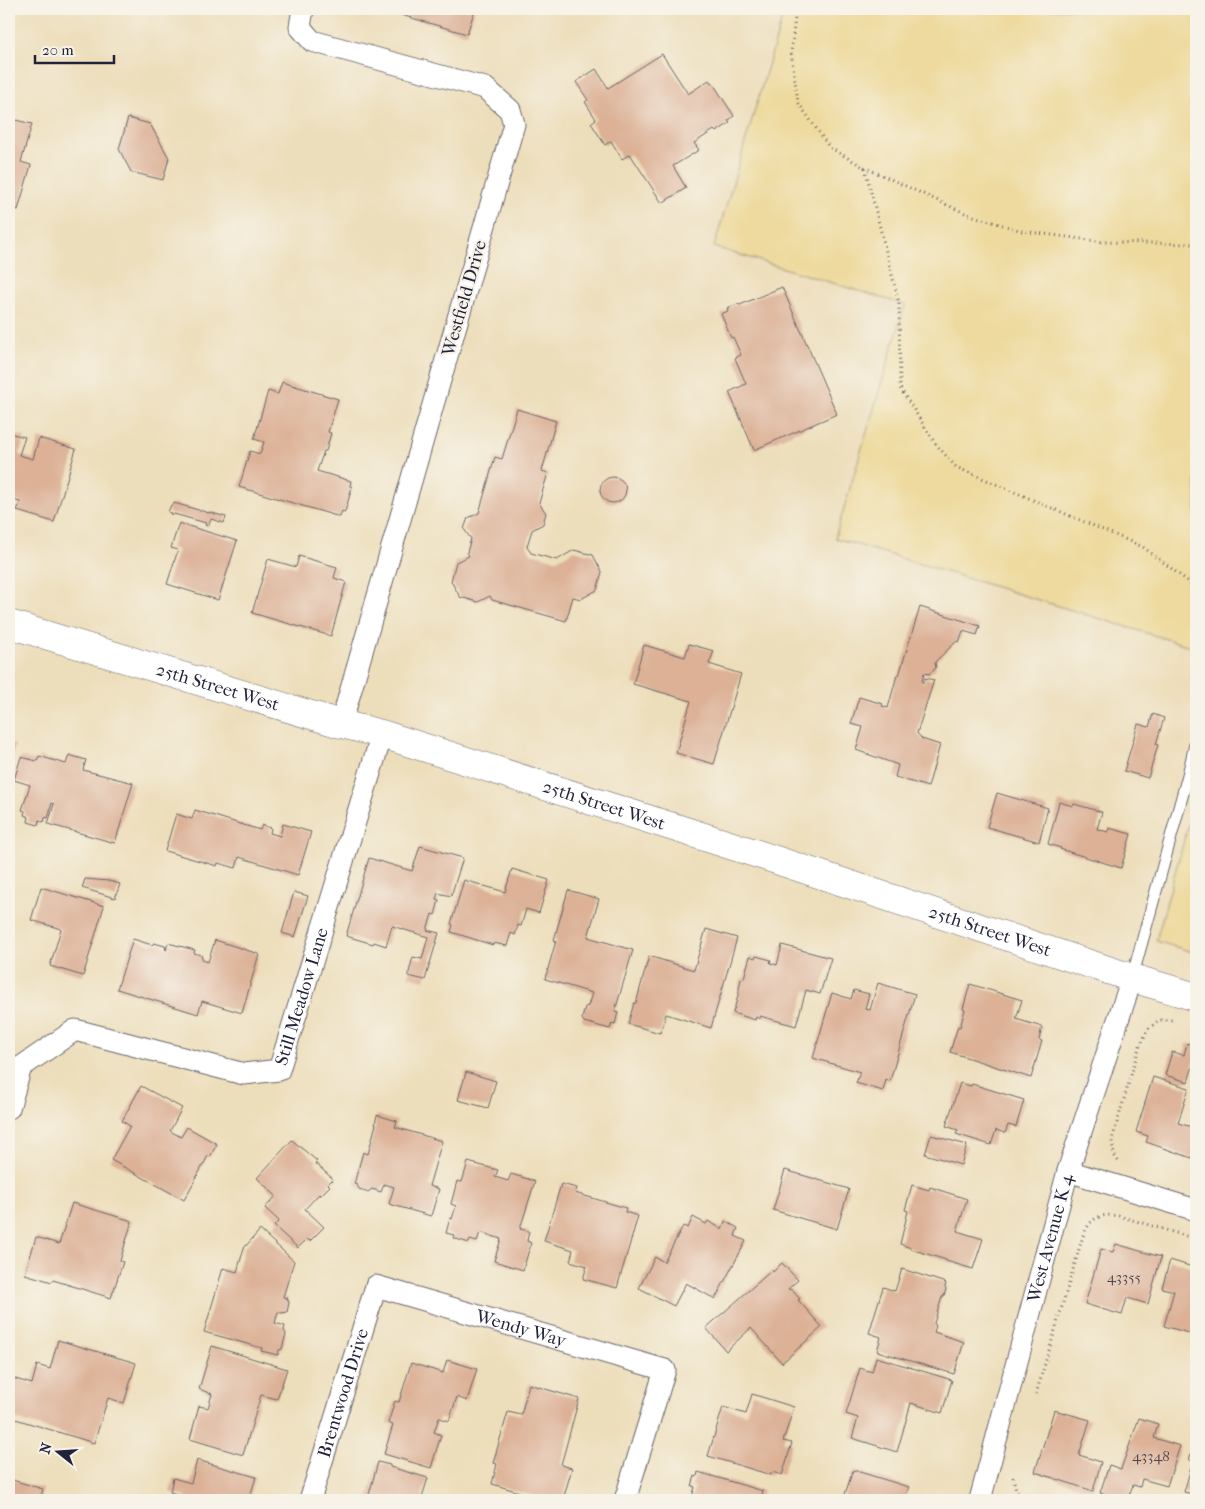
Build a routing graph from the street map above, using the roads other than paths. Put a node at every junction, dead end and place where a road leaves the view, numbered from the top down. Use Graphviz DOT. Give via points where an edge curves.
graph roads {
  1 [pos="303,9"];
  2 [pos="9,624"];
  3 [pos="341,724"];
  4 [pos="382,734"];
  5 [pos="1196,740"];
  6 [pos="1132,978"];
  7 [pos="1196,997"];
  8 [pos="9,1108"];
  9 [pos="1068,1171"];
  10 [pos="1196,1210"];
  11 [pos="376,1286"];
  12 [pos="310,1500"];
  13 [pos="625,1500"];
  14 [pos="980,1500"];
  1 -- 3 [label="street, Westfield Drive" via="300,27 312,41 484,88 510,110 514,124"];
  2 -- 3 [label="street, 25th Street West"];
  3 -- 4 [label="street, 25th Street West"];
  4 -- 6 [label="street, 25th Street West"];
  4 -- 8 [label="street, Still Meadow Lane" via="279,1070 244,1074 75,1030 21,1067"];
  5 -- 6 [label="lane"];
  6 -- 7 [label="street, 25th Street West"];
  6 -- 9 [label="street, West Avenue K 4"];
  9 -- 10 [label="street"];
  9 -- 14 [label="street, West Avenue K 4"];
  11 -- 12 [label="street, Brentwood Drive"];
  11 -- 13 [label="street, Wendy Way" via="665,1370"];
}
